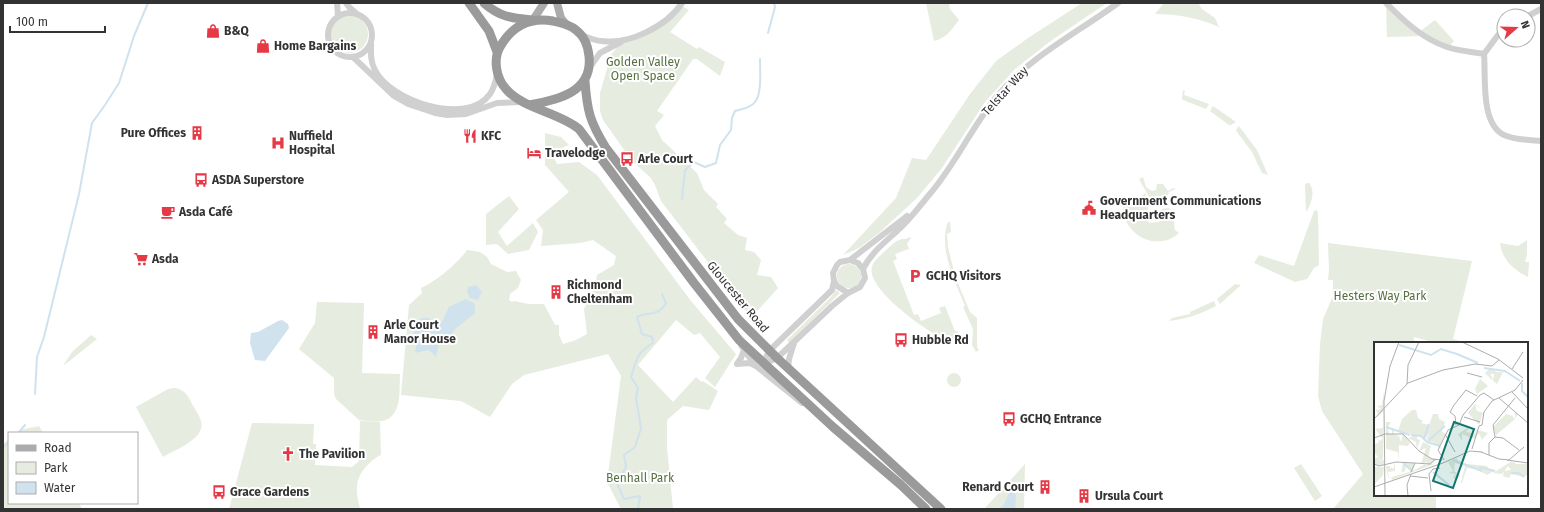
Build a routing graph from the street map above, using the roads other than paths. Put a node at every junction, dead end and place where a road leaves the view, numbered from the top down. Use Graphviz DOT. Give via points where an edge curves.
graph roads {
  1 [pos="337,3"];
  2 [pos="346,3"];
  3 [pos="469,3"];
  4 [pos="484,3"];
  5 [pos="544,3"];
  6 [pos="556,3"];
  7 [pos="682,3"];
  8 [pos="1118,3"];
  9 [pos="1386,3"];
  10 [pos="359,15"];
  11 [pos="338,16"];
  12 [pos="533,20"];
  13 [pos="566,24"];
  14 [pos="581,35"];
  15 [pos="1496,38"];
  16 [pos="622,41"];
  17 [pos="371,43"];
  18 [pos="497,52"];
  19 [pos="1484,54"];
  20 [pos="353,57"];
  21 [pos="588,71"];
  22 [pos="498,72"];
  23 [pos="585,81"];
  24 [pos="526,103"];
  25 [pos="1541,141"];
  26 [pos="920,206"];
  27 [pos="850,260"];
  28 [pos="863,269"];
  29 [pos="834,281"];
  30 [pos="848,293"];
  31 [pos="739,340"];
  32 [pos="794,342"];
  33 [pos="744,350"];
  34 [pos="769,350"];
  35 [pos="777,358"];
  36 [pos="759,365"];
  37 [pos="788,368"];
  38 [pos="926,509"];
  39 [pos="941,509"];
  1 -- 11 [label="street"];
  2 -- 10 [label="street"];
  3 -- 18 [label="highway" via="489,31"];
  4 -- 12 [label="highway" via="495,13"];
  5 -- 12 [label="main road"];
  6 -- 13 [label="main road"];
  7 -- 16 [label="street" via="672,16 654,28"];
  8 -- 26 [label="street, Telstar Way" via="1047,51 1008,83 981,117 946,173"];
  9 -- 19 [label="street" via="1424,36 1446,46"];
  10 -- 11 [label="street" via="352,12"];
  10 -- 17 [label="street" via="368,21 371,28"];
  11 -- 20 [label="street" via="328,30 329,42 334,51"];
  12 -- 13 [label="highway"];
  12 -- 18 [label="highway" via="516,29"];
  13 -- 14 [label="highway"];
  14 -- 16 [label="street" via="601,41"];
  14 -- 21 [label="highway" via="588,49"];
  15 -- 19 [label="street"];
  16 -- 21 [label="street" via="600,53"];
  17 -- 20 [label="street" via="364,52"];
  17 -- 22 [label="street" via="371,60 375,71 385,82 406,98 431,107 459,109 482,102 490,94"];
  18 -- 22 [label="highway"];
  19 -- 25 [label="street" via="1488,112 1494,126 1509,137"];
  20 -- 24 [label="street" via="394,96 408,104 435,113 466,114 497,103"];
  21 -- 23 [label="highway"];
  22 -- 24 [label="highway" via="505,88"];
  23 -- 24 [label="highway" via="560,98"];
  23 -- 34 [label="highway, Gloucester Road" via="589,114 606,148 738,319"];
  24 -- 31 [label="highway" via="579,129 694,284"];
  26 -- 27 [label="street, Telstar Way"];
  26 -- 28 [label="street, Telstar Way" via="873,254"];
  27 -- 28 [label="street" via="858,263"];
  27 -- 29 [label="street" via="837,265 833,273"];
  28 -- 30 [label="street" via="863,283"];
  29 -- 30 [label="street"];
  29 -- 34 [label="street" via="832,290"];
  30 -- 32 [label="street"];
  31 -- 33 [label="street"];
  31 -- 36 [label="highway"];
  32 -- 35 [label="street"];
  32 -- 37 [label="street"];
  33 -- 36 [label="street"];
  33 -- 36 [label="street" via="737,364"];
  34 -- 35 [label="highway, Gloucester Road"];
  34 -- 36 [label="street"];
  35 -- 36 [label="street"];
  35 -- 37 [label="highway, Gloucester Road"];
  36 -- 38 [label="highway"];
  37 -- 39 [label="highway, Gloucester Road"];
}
